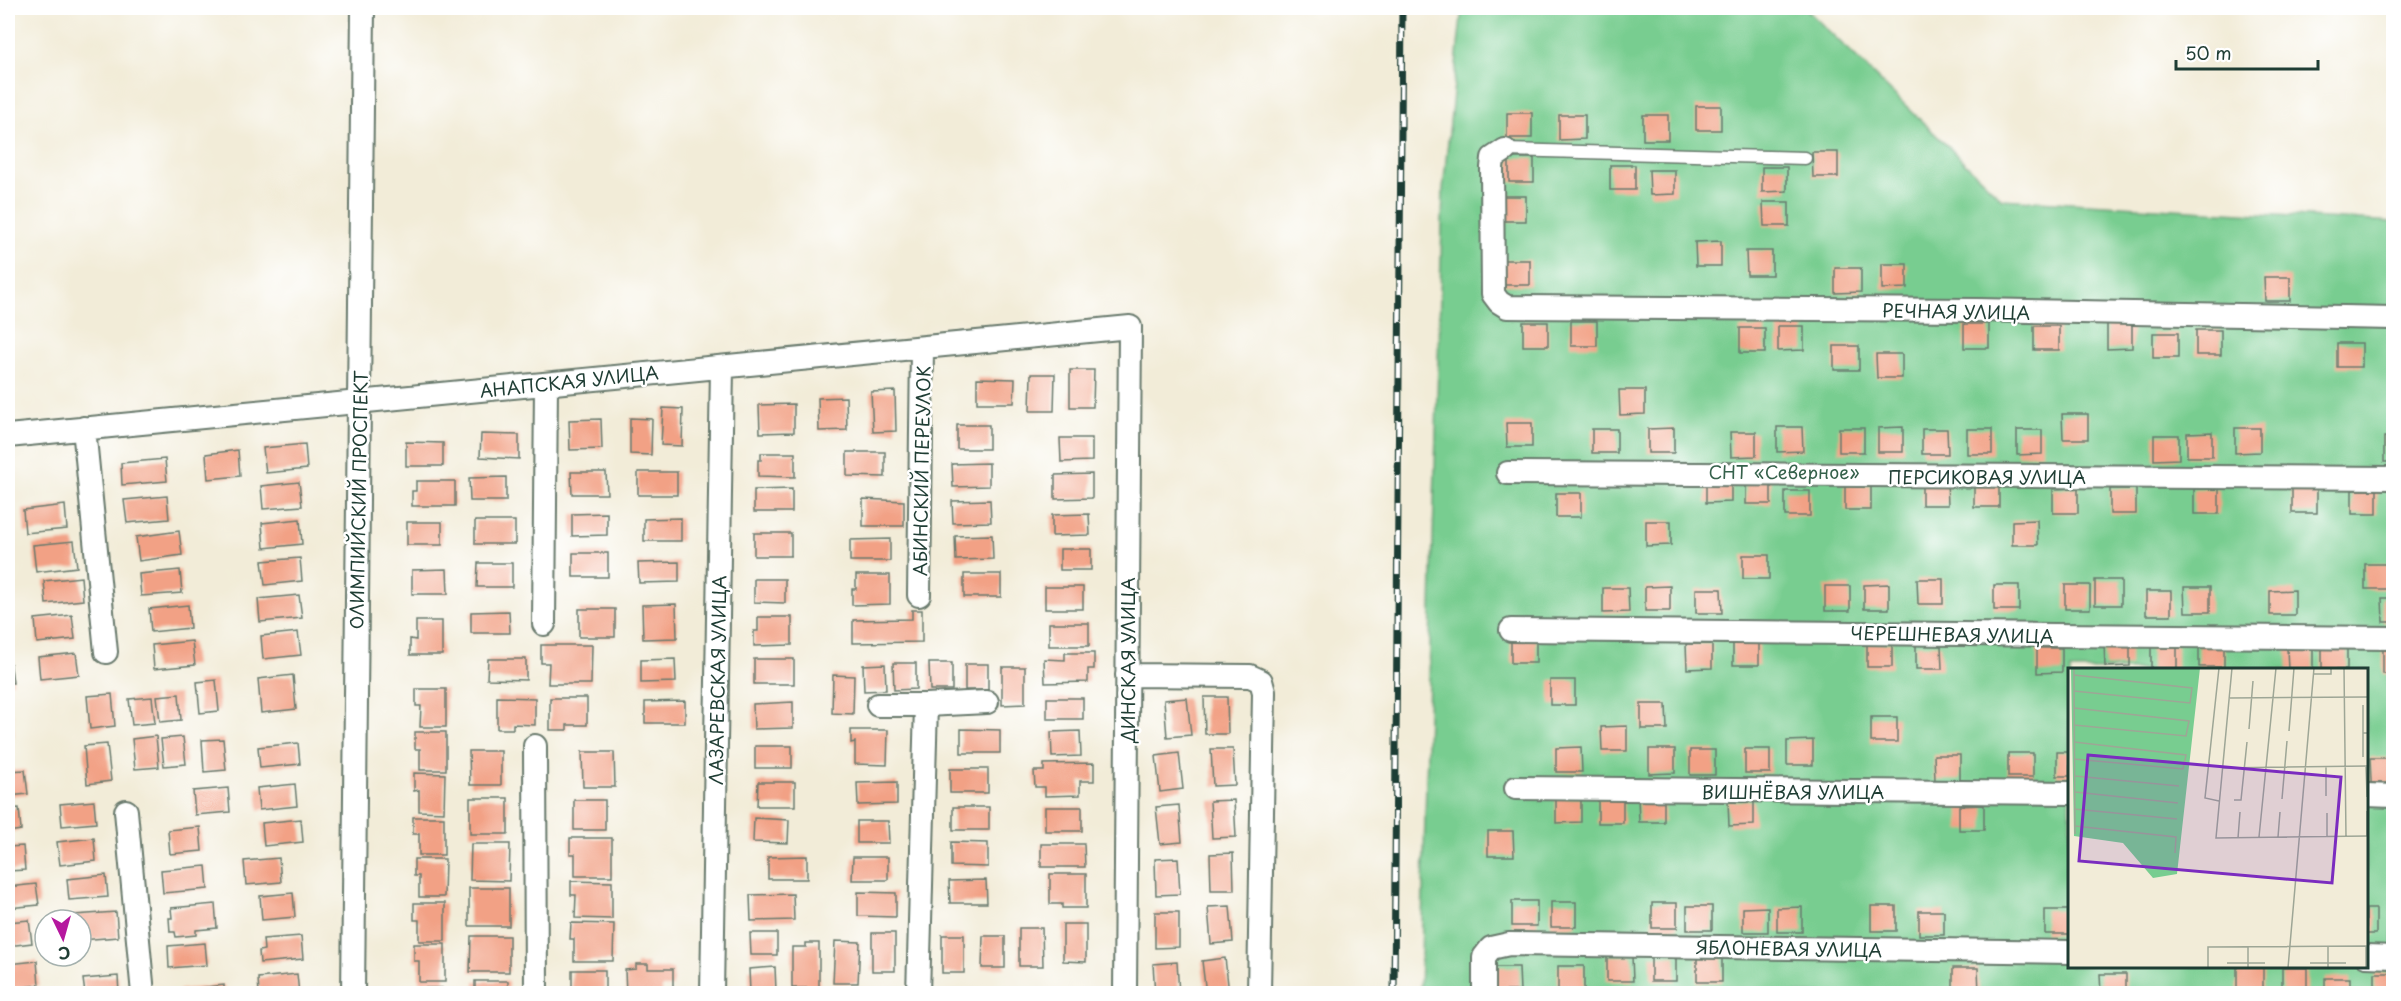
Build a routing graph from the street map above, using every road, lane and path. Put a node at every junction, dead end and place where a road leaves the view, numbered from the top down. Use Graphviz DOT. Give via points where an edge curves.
graph roads {
  1 [pos="363,8"];
  2 [pos="1505,150"];
  3 [pos="1805,158"];
  4 [pos="2394,318"];
  5 [pos="1130,327"];
  6 [pos="922,348"];
  7 [pos="722,367"];
  8 [pos="546,384"];
  9 [pos="358,402"];
  10 [pos="84,429"];
  11 [pos="8,436"];
  12 [pos="1508,473"];
  13 [pos="2394,478"];
  14 [pos="919,595"];
  15 [pos="544,624"];
  16 [pos="1511,630"];
  17 [pos="2394,638"];
  18 [pos="106,652"];
  19 [pos="1127,675"];
  20 [pos="987,702"];
  21 [pos="878,705"];
  22 [pos="926,705"];
  23 [pos="535,746"];
  24 [pos="1516,788"];
  25 [pos="2068,793"];
  26 [pos="2368,795"];
  27 [pos="2394,796"];
  28 [pos="126,811"];
  29 [pos="2068,952"];
  30 [pos="2368,956"];
  31 [pos="2394,957"];
  32 [pos="143,993"];
  33 [pos="353,993"];
  34 [pos="536,993"];
  35 [pos="712,993"];
  36 [pos="918,993"];
  37 [pos="1121,993"];
  38 [pos="1259,993"];
  39 [pos="1484,993"];
  1 -- 9 [label="street, ОЛИМПИЙСКИЙ ПРОСПЕКТ"];
  2 -- 3 [label="lane"];
  2 -- 4 [label="street, РЕЧНАЯ УЛИЦА" via="1493,158 1491,168 1493,294 1499,303 1518,308 1964,310"];
  5 -- 6 [label="street, АНАПСКАЯ УЛИЦА"];
  5 -- 19 [label="street, ДИНСКАЯ УЛИЦА"];
  6 -- 7 [label="street, АНАПСКАЯ УЛИЦА"];
  6 -- 14 [label="street, АБИНСКИЙ ПЕРЕУЛОК"];
  7 -- 8 [label="street, АНАПСКАЯ УЛИЦА"];
  7 -- 35 [label="street, ЛАЗАРЕВСКАЯ УЛИЦА"];
  8 -- 9 [label="street, АНАПСКАЯ УЛИЦА"];
  8 -- 15 [label="street"];
  9 -- 10 [label="street, АНАПСКАЯ УЛИЦА"];
  9 -- 33 [label="street, ОЛИМПИЙСКИЙ ПРОСПЕКТ"];
  10 -- 11 [label="street, АНАПСКАЯ УЛИЦА"];
  10 -- 18 [label="street"];
  12 -- 13 [label="street, ПЕРСИКОВАЯ УЛИЦА"];
  16 -- 17 [label="street, ЧЕРЕШНЕВАЯ УЛИЦА"];
  19 -- 37 [label="street, ДИНСКАЯ УЛИЦА"];
  19 -- 38 [label="street" via="1250,676 1261,681 1264,692"];
  20 -- 22 [label="street"];
  21 -- 22 [label="street"];
  22 -- 36 [label="street"];
  23 -- 34 [label="street"];
  24 -- 25 [label="street, ВИШНЁВАЯ УЛИЦА"];
  26 -- 27 [label="street"];
  28 -- 32 [label="street"];
  29 -- 39 [label="street, ЯБЛОНЕВАЯ УЛИЦА" via="1509,944 1491,948 1484,957"];
  30 -- 31 [label="street"];
}
